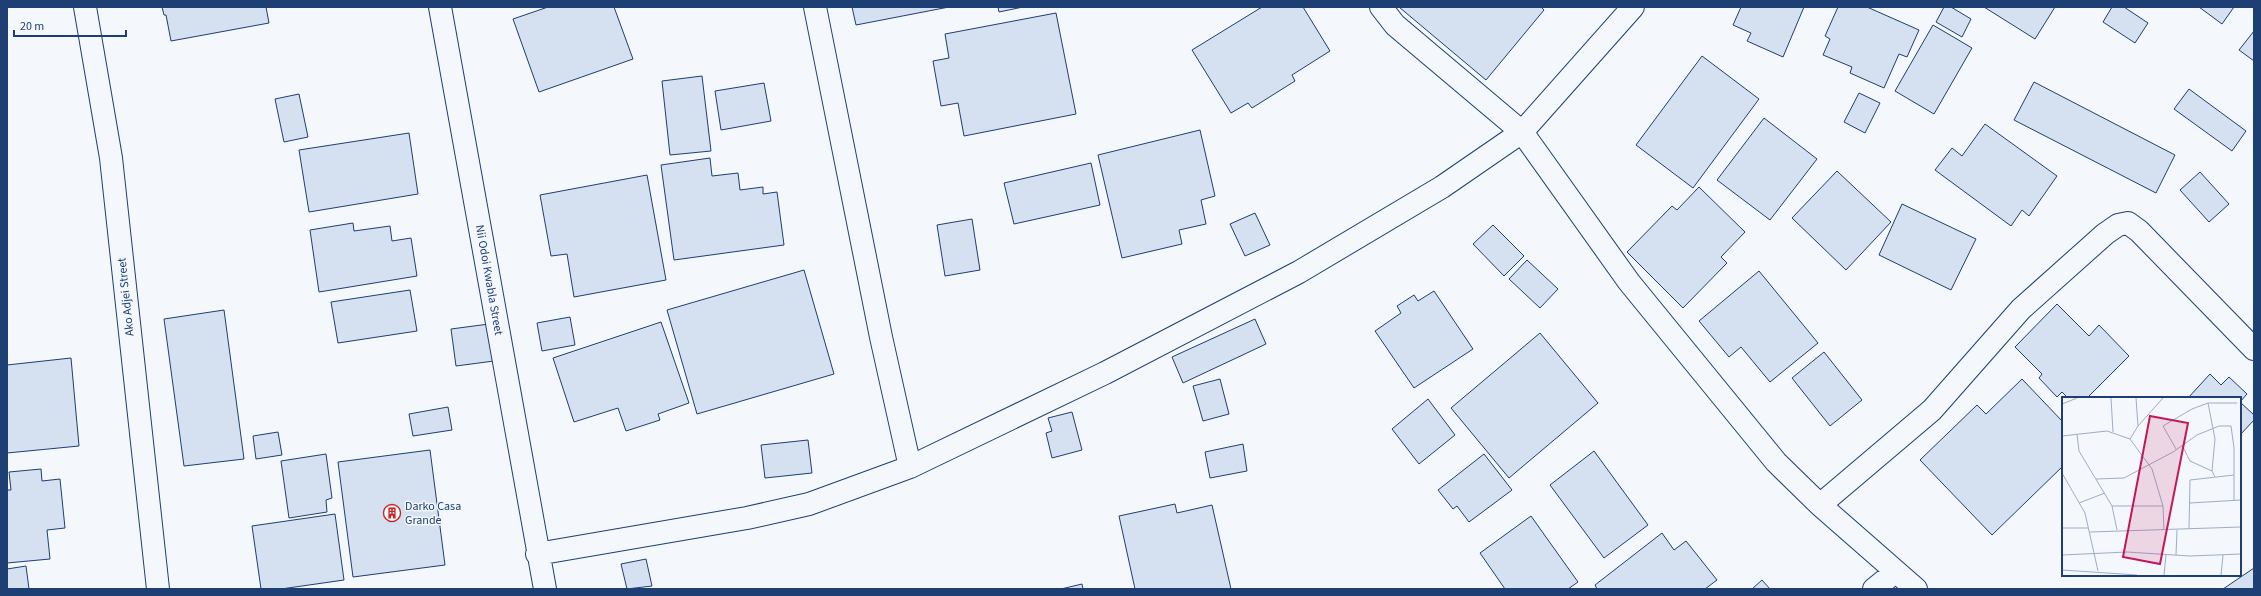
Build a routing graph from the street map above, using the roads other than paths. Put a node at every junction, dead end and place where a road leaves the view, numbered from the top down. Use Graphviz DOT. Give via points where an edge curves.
graph roads {
  1 [pos="84,7"];
  2 [pos="440,7"];
  3 [pos="815,7"];
  4 [pos="1381,7"];
  5 [pos="1633,7"];
  6 [pos="1522,132"];
  7 [pos="2254,349"];
  8 [pos="910,467"];
  9 [pos="1820,505"];
  10 [pos="537,554"];
  11 [pos="1895,572"];
  12 [pos="158,589"];
  13 [pos="545,589"];
  14 [pos="1874,589"];
  15 [pos="1916,589"];
  1 -- 12 [label="street, Ako Adjei Street" via="111,158"];
  2 -- 10 [label="street, Nii Odoi Kwabla Street"];
  3 -- 8 [label="street" via="881,337"];
  4 -- 6 [label="street" via="1395,24"];
  5 -- 6 [label="street"];
  6 -- 8 [label="street" via="1442,187 1299,272 1105,374"];
  6 -- 9 [label="street" via="1629,282 1776,462"];
  7 -- 9 [label="street" via="2139,231 2128,223 2118,225 2021,309 1932,410"];
  8 -- 10 [label="street" via="801,506 747,518"];
  9 -- 11 [label="street"];
  10 -- 13 [label="street, Nii Odoi Kwabla Street"];
  11 -- 14 [label="street"];
  11 -- 15 [label="street"];
}
